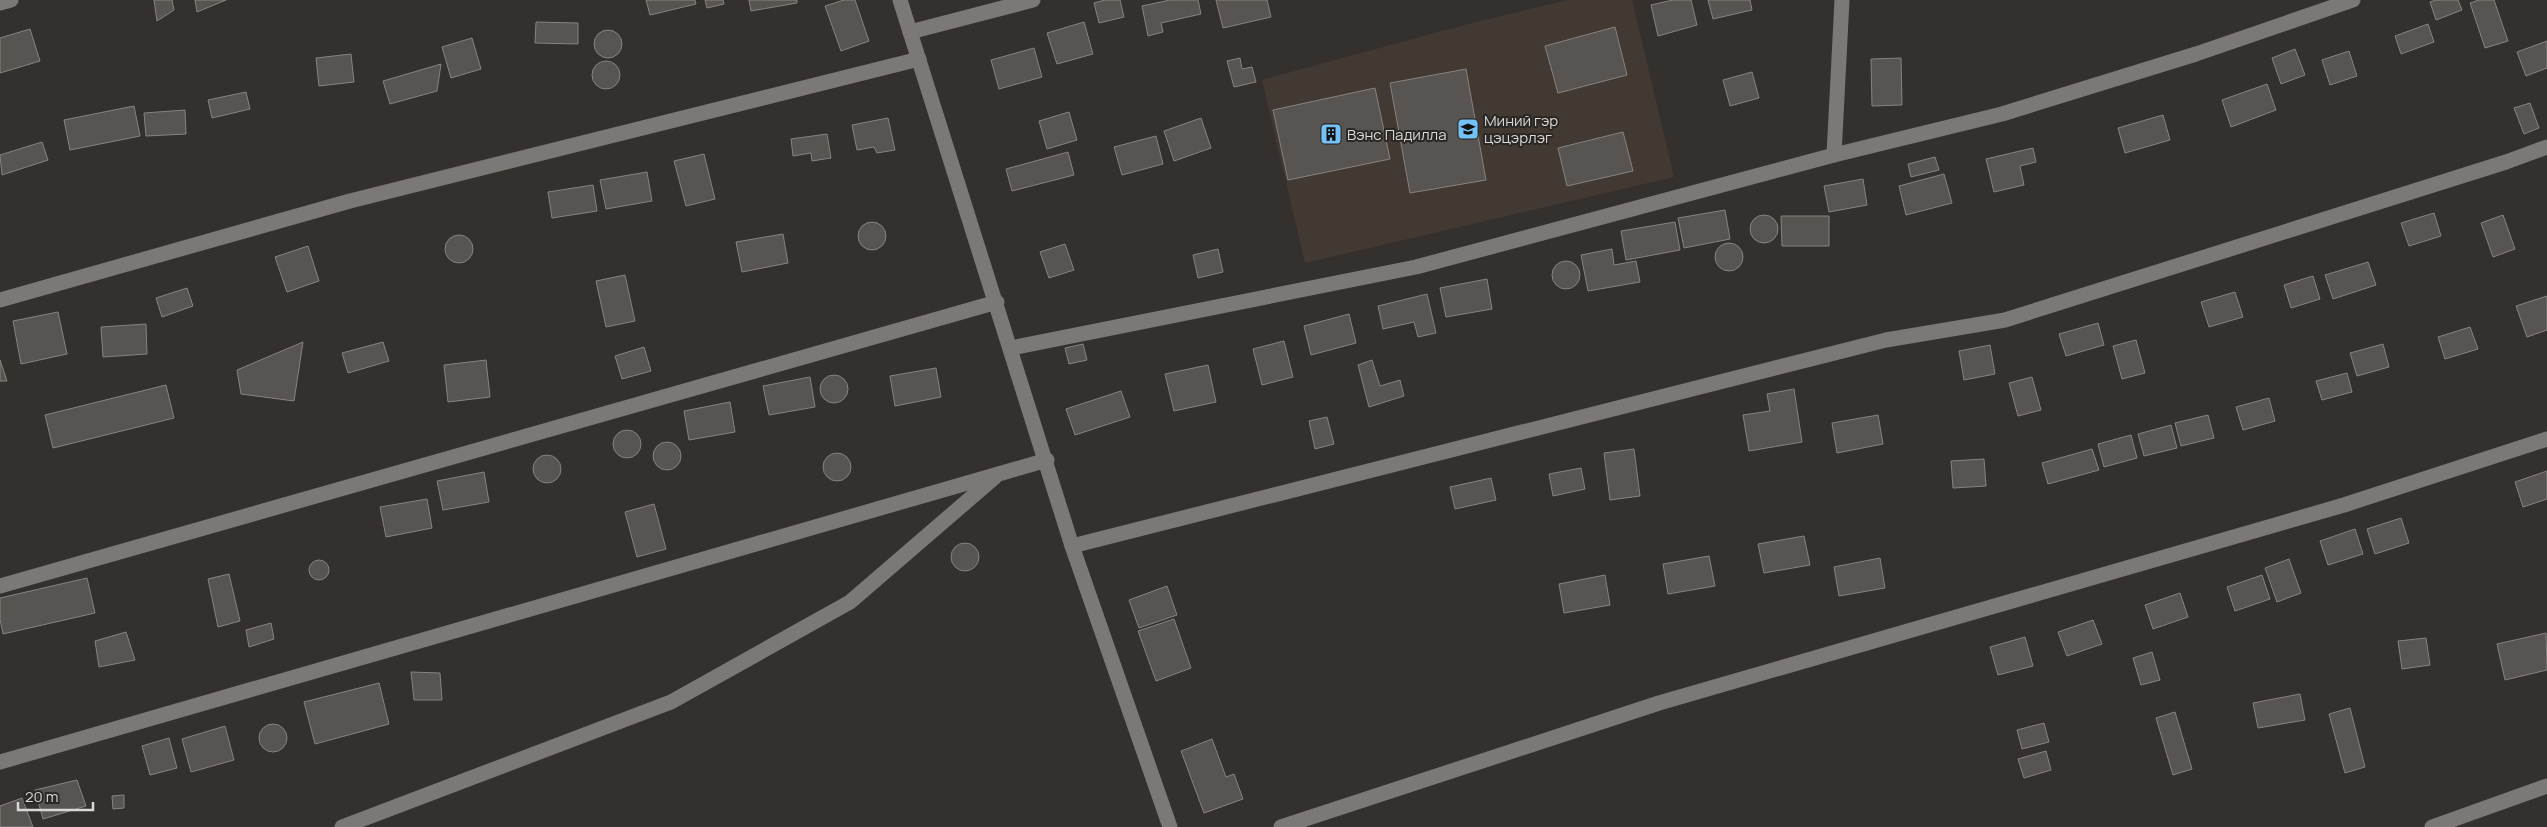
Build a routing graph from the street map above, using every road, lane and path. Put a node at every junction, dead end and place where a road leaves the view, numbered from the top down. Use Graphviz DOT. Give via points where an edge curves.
graph roads {
  1 [pos="11,0"];
  2 [pos="900,0"];
  3 [pos="1033,0"];
  4 [pos="1842,0"];
  5 [pos="2353,0"];
  6 [pos="0,3"];
  7 [pos="910,32"];
  8 [pos="918,59"];
  9 [pos="2547,146"];
  10 [pos="1834,155"];
  11 [pos="0,300"];
  12 [pos="997,302"];
  13 [pos="1011,348"];
  14 [pos="2547,439"];
  15 [pos="1047,460"];
  16 [pos="1000,474"];
  17 [pos="1072,546"];
  18 [pos="0,586"];
  19 [pos="0,762"];
  20 [pos="2547,786"];
  21 [pos="342,827"];
  22 [pos="1170,827"];
  23 [pos="1281,827"];
  24 [pos="2432,827"];
  1 -- 6 [label="street"];
  2 -- 7 [label="street"];
  3 -- 7 [label="street"];
  4 -- 10 [label="street"];
  5 -- 10 [label="street" via="2196,54 2002,114"];
  7 -- 8 [label="street"];
  8 -- 11 [label="street" via="350,201"];
  8 -- 12 [label="street"];
  9 -- 17 [label="street" via="2496,165 2005,320 1886,340"];
  10 -- 13 [label="street" via="1416,267"];
  12 -- 13 [label="street"];
  12 -- 18 [label="street"];
  13 -- 15 [label="street"];
  14 -- 23 [label="street" via="2344,505 1660,704"];
  15 -- 16 [label="street"];
  15 -- 17 [label="street"];
  16 -- 19 [label="street"];
  16 -- 21 [label="street" via="850,602 671,702"];
  17 -- 22 [label="street"];
  20 -- 24 [label="street"];
}
